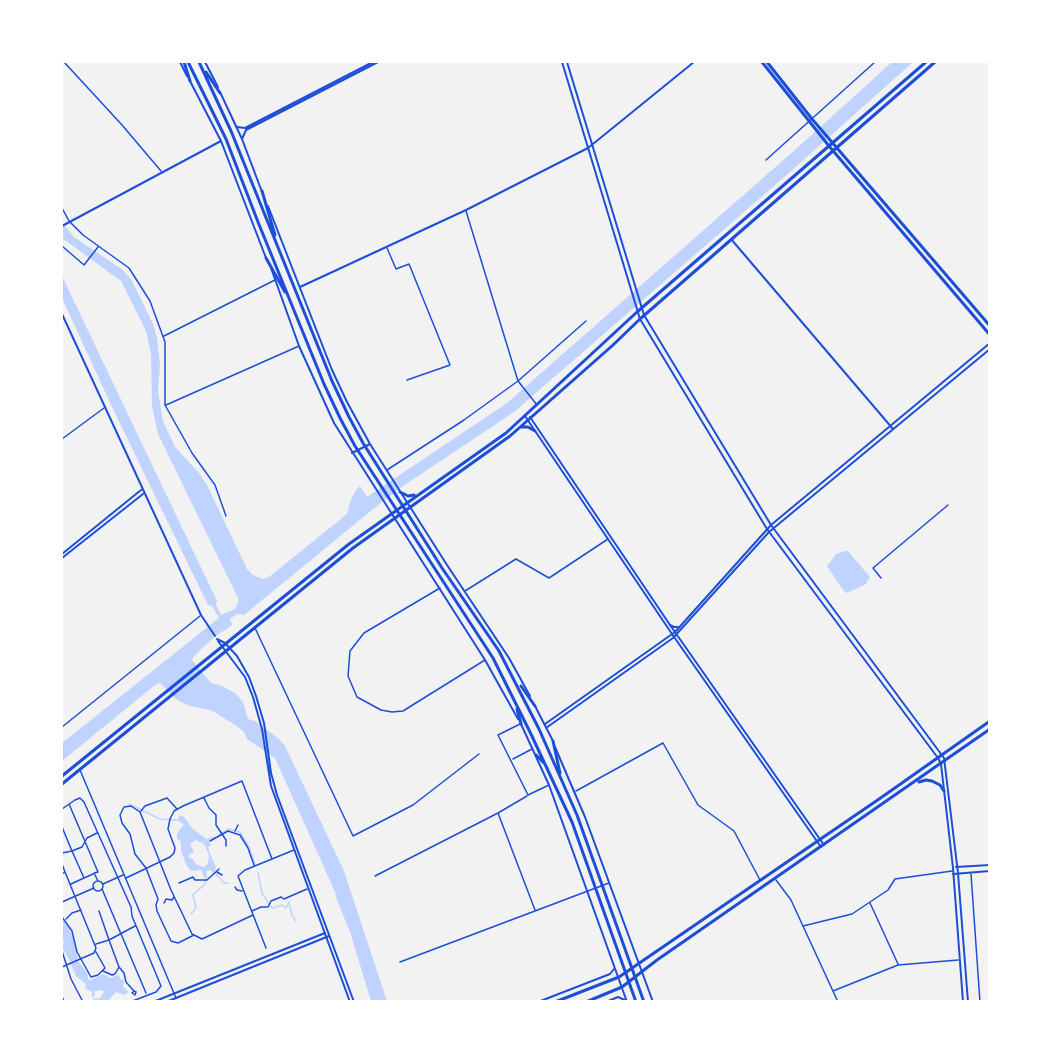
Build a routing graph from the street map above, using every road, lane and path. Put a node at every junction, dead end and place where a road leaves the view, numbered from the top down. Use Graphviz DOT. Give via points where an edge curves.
graph roads {
  1 [pos="64,62"];
  2 [pos="184,62"];
  3 [pos="200,62"];
  4 [pos="205,62"];
  5 [pos="373,62"];
  6 [pos="378,62"];
  7 [pos="562,62"];
  8 [pos="567,62"];
  9 [pos="694,62"];
  10 [pos="762,62"];
  11 [pos="767,62"];
  12 [pos="875,62"];
  13 [pos="926,62"];
  14 [pos="935,62"];
  15 [pos="190,81"];
  16 [pos="220,93"];
  17 [pos="811,120"];
  18 [pos="235,125"];
  19 [pos="242,139"];
  20 [pos="221,141"];
  21 [pos="831,144"];
  22 [pos="592,145"];
  23 [pos="588,148"];
  24 [pos="835,150"];
  25 [pos="766,160"];
  26 [pos="162,173"];
  27 [pos="262,191"];
  28 [pos="62,208"];
  29 [pos="466,210"];
  30 [pos="69,221"];
  31 [pos="62,226"];
  32 [pos="731,239"];
  33 [pos="62,246"];
  34 [pos="98,246"];
  35 [pos="277,246"];
  36 [pos="387,247"];
  37 [pos="267,258"];
  38 [pos="275,280"];
  39 [pos="300,287"];
  40 [pos="290,301"];
  41 [pos="642,309"];
  42 [pos="637,312"];
  43 [pos="62,314"];
  44 [pos="644,315"];
  45 [pos="640,318"];
  46 [pos="586,321"];
  47 [pos="990,326"];
  48 [pos="990,335"];
  49 [pos="163,336"];
  50 [pos="990,343"];
  51 [pos="299,346"];
  52 [pos="990,349"];
  53 [pos="407,380"];
  54 [pos="518,381"];
  55 [pos="165,405"];
  56 [pos="537,405"];
  57 [pos="104,408"];
  58 [pos="541,410"];
  59 [pos="526,415"];
  60 [pos="529,421"];
  61 [pos="513,426"];
  62 [pos="892,427"];
  63 [pos="518,429"];
  64 [pos="536,430"];
  65 [pos="62,439"];
  66 [pos="370,444"];
  67 [pos="352,453"];
  68 [pos="386,470"];
  69 [pos="141,490"];
  70 [pos="400,492"];
  71 [pos="143,494"];
  72 [pos="418,494"];
  73 [pos="385,502"];
  74 [pos="408,504"];
  75 [pos="948,505"];
  76 [pos="399,507"];
  77 [pos="392,512"];
  78 [pos="226,516"];
  79 [pos="395,517"];
  80 [pos="772,527"];
  81 [pos="768,531"];
  82 [pos="609,538"];
  83 [pos="62,554"];
  84 [pos="62,558"];
  85 [pos="881,578"];
  86 [pos="440,588"];
  87 [pos="464,591"];
  88 [pos="201,615"];
  89 [pos="668,626"];
  90 [pos="682,626"];
  91 [pos="254,627"];
  92 [pos="674,633"];
  93 [pos="224,645"];
  94 [pos="228,649"];
  95 [pos="485,660"];
  96 [pos="513,675"];
  97 [pos="515,701"];
  98 [pos="535,706"];
  99 [pos="990,721"];
  100 [pos="521,724"];
  101 [pos="544,724"];
  102 [pos="62,727"];
  103 [pos="546,728"];
  104 [pos="990,729"];
  105 [pos="553,741"];
  106 [pos="533,748"];
  107 [pos="479,754"];
  108 [pos="942,755"];
  109 [pos="536,756"];
  110 [pos="938,758"];
  111 [pos="511,760"];
  112 [pos="945,762"];
  113 [pos="941,764"];
  114 [pos="546,765"];
  115 [pos="79,769"];
  116 [pos="62,776"];
  117 [pos="563,783"];
  118 [pos="62,784"];
  119 [pos="549,785"];
  120 [pos="906,788"];
  121 [pos="944,791"];
  122 [pos="575,792"];
  123 [pos="528,795"];
  124 [pos="204,797"];
  125 [pos="69,804"];
  126 [pos="62,809"];
  127 [pos="177,809"];
  128 [pos="141,811"];
  129 [pos="498,813"];
  130 [pos="237,826"];
  131 [pos="62,827"];
  132 [pos="97,832"];
  133 [pos="234,832"];
  134 [pos="222,833"];
  135 [pos="210,841"];
  136 [pos="819,841"];
  137 [pos="85,842"];
  138 [pos="226,846"];
  139 [pos="822,846"];
  140 [pos="295,849"];
  141 [pos="72,851"];
  142 [pos="62,853"];
  143 [pos="272,859"];
  144 [pos="160,862"];
  145 [pos="62,864"];
  146 [pos="990,865"];
  147 [pos="255,866"];
  148 [pos="146,867"];
  149 [pos="957,867"];
  150 [pos="219,869"];
  151 [pos="953,871"];
  152 [pos="990,871"];
  153 [pos="65,872"];
  154 [pos="970,872"];
  155 [pos="94,873"];
  156 [pos="216,873"];
  157 [pos="958,873"];
  158 [pos="62,874"];
  159 [pos="124,875"];
  160 [pos="222,875"];
  161 [pos="375,876"];
  162 [pos="118,877"];
  163 [pos="84,878"];
  164 [pos="126,878"];
  165 [pos="776,879"];
  166 [pos="98,881"];
  167 [pos="761,881"];
  168 [pos="609,882"];
  169 [pos="179,883"];
  170 [pos="70,884"];
  171 [pos="103,884"];
  172 [pos="235,887"];
  173 [pos="94,888"];
  174 [pos="102,888"];
  175 [pos="309,888"];
  176 [pos="588,890"];
  177 [pos="243,891"];
  178 [pos="75,896"];
  179 [pos="175,897"];
  180 [pos="62,902"];
  181 [pos="164,902"];
  182 [pos="870,902"];
  183 [pos="81,910"];
  184 [pos="535,910"];
  185 [pos="99,911"];
  186 [pos="251,912"];
  187 [pos="253,915"];
  188 [pos="62,917"];
  189 [pos="65,919"];
  190 [pos="62,924"];
  191 [pos="66,925"];
  192 [pos="136,926"];
  193 [pos="803,926"];
  194 [pos="326,932"];
  195 [pos="194,934"];
  196 [pos="122,935"];
  197 [pos="328,937"];
  198 [pos="109,940"];
  199 [pos="96,944"];
  200 [pos="266,948"];
  201 [pos="62,951"];
  202 [pos="96,951"];
  203 [pos="79,959"];
  204 [pos="959,960"];
  205 [pos="400,962"];
  206 [pos="639,962"];
  207 [pos="67,965"];
  208 [pos="898,965"];
  209 [pos="615,966"];
  210 [pos="62,967"];
  211 [pos="119,967"];
  212 [pos="103,970"];
  213 [pos="643,971"];
  214 [pos="619,977"];
  215 [pos="622,987"];
  216 [pos="833,991"];
  217 [pos="147,994"];
  218 [pos="62,996"];
  219 [pos="175,996"];
  220 [pos="137,998"];
  221 [pos="627,1001"];
  222 [pos="64,1002"];
  223 [pos="83,1002"];
  224 [pos="130,1002"];
  225 [pos="153,1002"];
  226 [pos="166,1002"];
  227 [pos="352,1002"];
  228 [pos="538,1002"];
  229 [pos="555,1002"];
  230 [pos="585,1002"];
  231 [pos="606,1002"];
  232 [pos="636,1002"];
  233 [pos="644,1002"];
  234 [pos="653,1002"];
  235 [pos="838,1002"];
  236 [pos="963,1002"];
  237 [pos="968,1002"];
  238 [pos="980,1002"];
  1 -- 26 [label="street"];
  2 -- 15 [label="main road"];
  2 -- 40 [label="main road" via="226,138"];
  3 -- 16 [label="main road"];
  3 -- 35 [label="main road"];
  4 -- 16 [label="main road"];
  5 -- 18 [label="main road" via="245,128"];
  6 -- 19 [label="main road" via="246,130"];
  7 -- 23 [label="main road"];
  8 -- 22 [label="main road"];
  9 -- 22 [label="main road"];
  10 -- 17 [label="main road"];
  11 -- 17 [label="main road"];
  12 -- 17 [label="street"];
  13 -- 21 [label="main road"];
  14 -- 24 [label="main road"];
  15 -- 20 [label="main road"];
  16 -- 18 [label="main road"];
  17 -- 21 [label="main road"];
  17 -- 25 [label="street"];
  18 -- 19 [label="main road"];
  19 -- 27 [label="main road"];
  20 -- 26 [label="main road"];
  20 -- 37 [label="main road"];
  21 -- 24 [label="main road"];
  21 -- 41 [label="main road"];
  22 -- 23 [label="main road"];
  22 -- 41 [label="main road"];
  23 -- 29 [label="main road"];
  23 -- 42 [label="main road"];
  24 -- 32 [label="main road"];
  24 -- 47 [label="main road"];
  24 -- 48 [label="main road"];
  26 -- 30 [label="main road"];
  27 -- 35 [label="main road"];
  27 -- 39 [label="main road"];
  28 -- 30 [label="street"];
  29 -- 36 [label="main road"];
  29 -- 54 [label="street"];
  30 -- 31 [label="main road"];
  30 -- 34 [label="street"];
  32 -- 44 [label="main road"];
  32 -- 62 [label="main road"];
  33 -- 34 [label="street" via="84,265"];
  34 -- 49 [label="street" via="129,268 150,301"];
  35 -- 96 [label="main road" via="332,381 363,443"];
  36 -- 39 [label="main road"];
  36 -- 53 [label="street" via="396,269 409,264 450,366"];
  37 -- 38 [label="main road"];
  37 -- 40 [label="main road"];
  38 -- 49 [label="street"];
  38 -- 51 [label="main road"];
  39 -- 66 [label="main road" via="332,370"];
  40 -- 97 [label="main road" via="355,446 493,658"];
  41 -- 42 [label="main road"];
  41 -- 44 [label="main road"];
  42 -- 45 [label="main road"];
  42 -- 56 [label="main road"];
  43 -- 57 [label="main road"];
  44 -- 45 [label="main road"];
  44 -- 80 [label="main road"];
  45 -- 58 [label="main road"];
  45 -- 81 [label="main road"];
  46 -- 54 [label="street"];
  49 -- 55 [label="street" via="167,362"];
  50 -- 62 [label="main road"];
  51 -- 55 [label="street"];
  51 -- 67 [label="main road"];
  52 -- 62 [label="main road"];
  54 -- 56 [label="street"];
  54 -- 68 [label="street"];
  55 -- 78 [label="street" via="214,485"];
  56 -- 58 [label="street"];
  56 -- 59 [label="main road"];
  57 -- 65 [label="street"];
  57 -- 69 [label="main road"];
  58 -- 60 [label="main road"];
  59 -- 60 [label="main road"];
  59 -- 61 [label="main road"];
  60 -- 61 [label="main road"];
  60 -- 63 [label="main road"];
  60 -- 64 [label="main road"];
  61 -- 72 [label="main road"];
  62 -- 80 [label="main road"];
  63 -- 64 [label="main road"];
  63 -- 74 [label="main road" via="421,499"];
  64 -- 82 [label="main road"];
  66 -- 67 [label="main road"];
  66 -- 68 [label="main road"];
  67 -- 73 [label="main road"];
  68 -- 70 [label="main road"];
  69 -- 71 [label="main road"];
  69 -- 83 [label="main road"];
  70 -- 72 [label="main road"];
  70 -- 74 [label="main road"];
  71 -- 84 [label="main road"];
  71 -- 88 [label="main road"];
  72 -- 74 [label="main road"];
  73 -- 76 [label="main road"];
  73 -- 77 [label="main road"];
  74 -- 76 [label="main road"];
  74 -- 79 [label="main road"];
  74 -- 87 [label="main road"];
  75 -- 85 [label="street" via="873,568"];
  76 -- 77 [label="main road"];
  77 -- 79 [label="main road"];
  77 -- 93 [label="main road"];
  79 -- 86 [label="main road"];
  79 -- 91 [label="main road"];
  80 -- 81 [label="main road"];
  80 -- 108 [label="main road"];
  81 -- 90 [label="main road"];
  81 -- 110 [label="main road"];
  82 -- 87 [label="street" via="549,578 516,559"];
  82 -- 89 [label="main road"];
  86 -- 95 [label="main road"];
  86 -- 95 [label="street" via="364,633 350,651 348,676 357,697 381,710 403,711"];
  87 -- 98 [label="main road" via="509,658"];
  88 -- 93 [label="main road"];
  88 -- 102 [label="street"];
  89 -- 90 [label="main road"];
  89 -- 92 [label="main road"];
  90 -- 92 [label="main road"];
  91 -- 94 [label="main road"];
  91 -- 107 [label="street" via="353,836 413,805"];
  92 -- 101 [label="main road"];
  92 -- 103 [label="main road"];
  92 -- 136 [label="main road"];
  93 -- 94 [label="main road"];
  93 -- 116 [label="main road"];
  94 -- 115 [label="main road"];
  94 -- 140 [label="main road" via="259,710 272,785"];
  95 -- 100 [label="main road"];
  96 -- 98 [label="main road"];
  96 -- 117 [label="main road"];
  97 -- 100 [label="main road"];
  97 -- 114 [label="main road"];
  98 -- 101 [label="main road"];
  99 -- 108 [label="main road"];
  100 -- 106 [label="main road"];
  100 -- 111 [label="street" via="498,735"];
  101 -- 103 [label="main road"];
  103 -- 105 [label="main road"];
  104 -- 112 [label="main road"];
  105 -- 117 [label="main road"];
  105 -- 122 [label="main road"];
  106 -- 109 [label="main road"];
  106 -- 111 [label="street"];
  108 -- 110 [label="main road"];
  108 -- 112 [label="main road"];
  109 -- 114 [label="main road"];
  109 -- 119 [label="main road"];
  110 -- 113 [label="main road"];
  110 -- 136 [label="main road"];
  111 -- 123 [label="street"];
  112 -- 113 [label="main road"];
  112 -- 149 [label="main road"];
  113 -- 120 [label="main road"];
  113 -- 121 [label="main road"];
  114 -- 232 [label="main road" via="572,822"];
  115 -- 118 [label="main road"];
  115 -- 159 [label="street"];
  117 -- 233 [label="main road"];
  119 -- 123 [label="street"];
  119 -- 176 [label="main road"];
  120 -- 121 [label="main road" via="928,780"];
  120 -- 139 [label="main road"];
  121 -- 151 [label="main road"];
  122 -- 167 [label="street" via="663,743 698,805 734,831"];
  122 -- 168 [label="main road"];
  123 -- 129 [label="street"];
  124 -- 127 [label="street"];
  124 -- 134 [label="street"];
  124 -- 143 [label="street" via="242,782"];
  125 -- 126 [label="street"];
  125 -- 132 [label="street" via="83,800"];
  125 -- 137 [label="street"];
  127 -- 128 [label="street" via="167,798"];
  127 -- 144 [label="street" via="169,820 175,851"];
  128 -- 144 [label="street"];
  128 -- 148 [label="street" via="126,806 120,815 135,854"];
  129 -- 161 [label="street"];
  129 -- 184 [label="street"];
  130 -- 133 [label="street"];
  131 -- 141 [label="street"];
  132 -- 137 [label="street"];
  132 -- 162 [label="street"];
  133 -- 134 [label="street"];
  133 -- 147 [label="street" via="243,838"];
  134 -- 135 [label="street"];
  134 -- 138 [label="street"];
  136 -- 139 [label="main road"];
  136 -- 167 [label="main road"];
  137 -- 141 [label="street"];
  137 -- 155 [label="street" via="98,872"];
  139 -- 165 [label="main road"];
  140 -- 143 [label="street"];
  140 -- 175 [label="main road"];
  141 -- 142 [label="street"];
  141 -- 163 [label="street"];
  143 -- 147 [label="street"];
  144 -- 148 [label="street"];
  144 -- 179 [label="street"];
  145 -- 153 [label="street"];
  146 -- 149 [label="main road"];
  147 -- 177 [label="street" via="238,876"];
  148 -- 164 [label="street"];
  148 -- 195 [label="street" via="158,899 157,911 171,941 178,943"];
  149 -- 151 [label="main road"];
  149 -- 157 [label="main road"];
  150 -- 156 [label="street"];
  151 -- 157 [label="main road"];
  151 -- 182 [label="street" via="895,879 888,890"];
  151 -- 204 [label="main road"];
  152 -- 154 [label="main road"];
  153 -- 158 [label="street"];
  153 -- 170 [label="street"];
  154 -- 157 [label="main road"];
  154 -- 238 [label="street"];
  155 -- 163 [label="street"];
  155 -- 166 [label="street"];
  156 -- 160 [label="street"];
  156 -- 169 [label="street" via="206,880 193,877"];
  157 -- 237 [label="main road"];
  159 -- 162 [label="street"];
  159 -- 164 [label="street"];
  162 -- 171 [label="street"];
  162 -- 192 [label="street"];
  163 -- 170 [label="street"];
  164 -- 219 [label="street"];
  165 -- 193 [label="street"];
  165 -- 213 [label="main road"];
  166 -- 171 [label="street"];
  166 -- 173 [label="street"];
  167 -- 206 [label="main road"];
  168 -- 176 [label="street"];
  168 -- 206 [label="main road"];
  170 -- 178 [label="street"];
  171 -- 174 [label="street"];
  172 -- 177 [label="street"];
  173 -- 174 [label="street"];
  173 -- 178 [label="street"];
  174 -- 196 [label="street"];
  175 -- 186 [label="street"];
  175 -- 194 [label="main road"];
  176 -- 184 [label="street"];
  176 -- 209 [label="main road"];
  177 -- 186 [label="street"];
  178 -- 180 [label="street"];
  178 -- 183 [label="street"];
  179 -- 181 [label="street"];
  179 -- 195 [label="street" via="189,931"];
  182 -- 193 [label="street" via="852,914"];
  182 -- 208 [label="street"];
  183 -- 189 [label="street"];
  183 -- 199 [label="street"];
  184 -- 205 [label="street"];
  185 -- 198 [label="street"];
  186 -- 187 [label="street"];
  187 -- 195 [label="street" via="202,939"];
  187 -- 200 [label="street"];
  188 -- 189 [label="street"];
  189 -- 191 [label="street"];
  190 -- 191 [label="street"];
  191 -- 203 [label="street" via="74,935"];
  192 -- 196 [label="street"];
  192 -- 217 [label="street" via="161,986"];
  193 -- 216 [label="street"];
  194 -- 197 [label="main road"];
  194 -- 219 [label="main road"];
  196 -- 198 [label="street"];
  196 -- 217 [label="street"];
  197 -- 219 [label="main road"];
  197 -- 227 [label="main road"];
  198 -- 199 [label="street"];
  198 -- 211 [label="street"];
  199 -- 202 [label="street"];
  201 -- 207 [label="street"];
  202 -- 203 [label="street"];
  202 -- 212 [label="street"];
  203 -- 207 [label="street"];
  203 -- 212 [label="street" via="91,977"];
  204 -- 208 [label="street"];
  204 -- 236 [label="main road"];
  206 -- 213 [label="main road"];
  206 -- 214 [label="main road"];
  207 -- 210 [label="street"];
  207 -- 223 [label="street"];
  208 -- 216 [label="street"];
  209 -- 214 [label="main road"];
  209 -- 228 [label="main road" via="610,974"];
  211 -- 212 [label="street" via="112,975"];
  211 -- 220 [label="street"];
  213 -- 215 [label="main road"];
  213 -- 234 [label="main road"];
  214 -- 215 [label="main road"];
  214 -- 229 [label="main road"];
  215 -- 221 [label="main road"];
  215 -- 230 [label="main road"];
  216 -- 235 [label="street"];
  217 -- 220 [label="street"];
  218 -- 222 [label="street"];
  219 -- 225 [label="main road"];
  219 -- 226 [label="main road"];
  220 -- 224 [label="street"];
  221 -- 231 [label="main road" via="618,997"];
}
